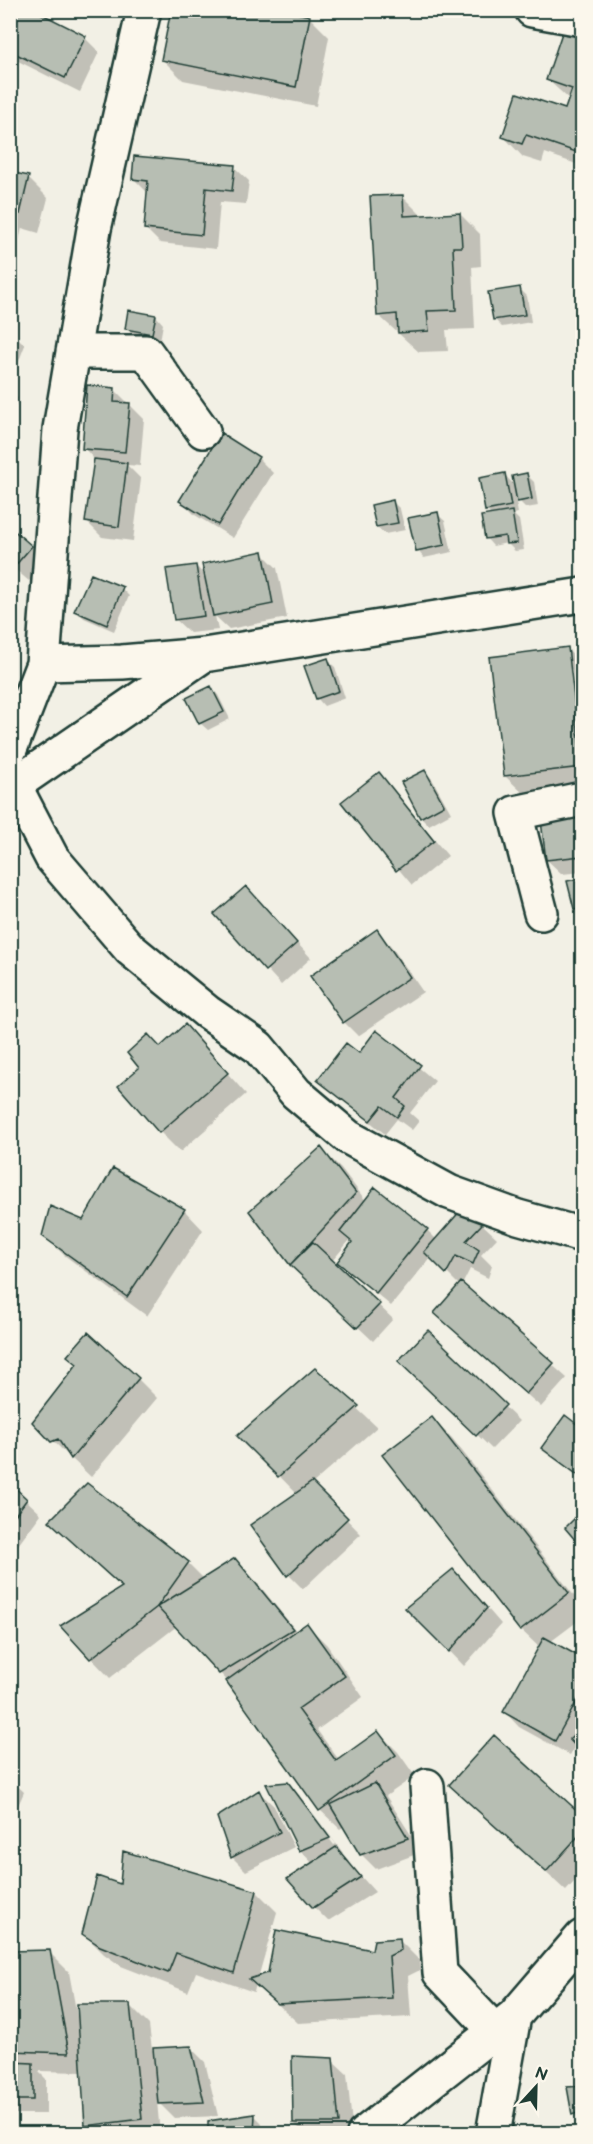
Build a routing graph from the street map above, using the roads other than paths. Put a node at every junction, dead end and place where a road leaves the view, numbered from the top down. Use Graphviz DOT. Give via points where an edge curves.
graph roads {
  1 [pos="144,10"];
  2 [pos="532,10"];
  3 [pos="582,19"];
  4 [pos="73,352"];
  5 [pos="203,431"];
  6 [pos="582,595"];
  7 [pos="204,655"];
  8 [pos="43,664"];
  9 [pos="10,749"];
  10 [pos="12,787"];
  11 [pos="582,799"];
  12 [pos="541,914"];
  13 [pos="582,1235"];
  14 [pos="427,1786"];
  15 [pos="582,1937"];
  16 [pos="505,2023"];
  17 [pos="364,2133"];
  18 [pos="493,2133"];
  1 -- 4 [label="street" via="94,229"];
  2 -- 3 [label="street"];
  4 -- 5 [label="street" via="146,352"];
  4 -- 8 [label="street" via="60,429"];
  6 -- 7 [label="street"];
  7 -- 8 [label="street"];
  7 -- 10 [label="street"];
  8 -- 9 [label="street"];
  10 -- 13 [label="street" via="52,858 130,949 207,1012 258,1047 296,1093 348,1137 449,1192"];
  11 -- 12 [label="street" via="515,813"];
  14 -- 16 [label="street" via="440,1973"];
  15 -- 16 [label="street"];
  16 -- 17 [label="street"];
  16 -- 18 [label="street"];
}
